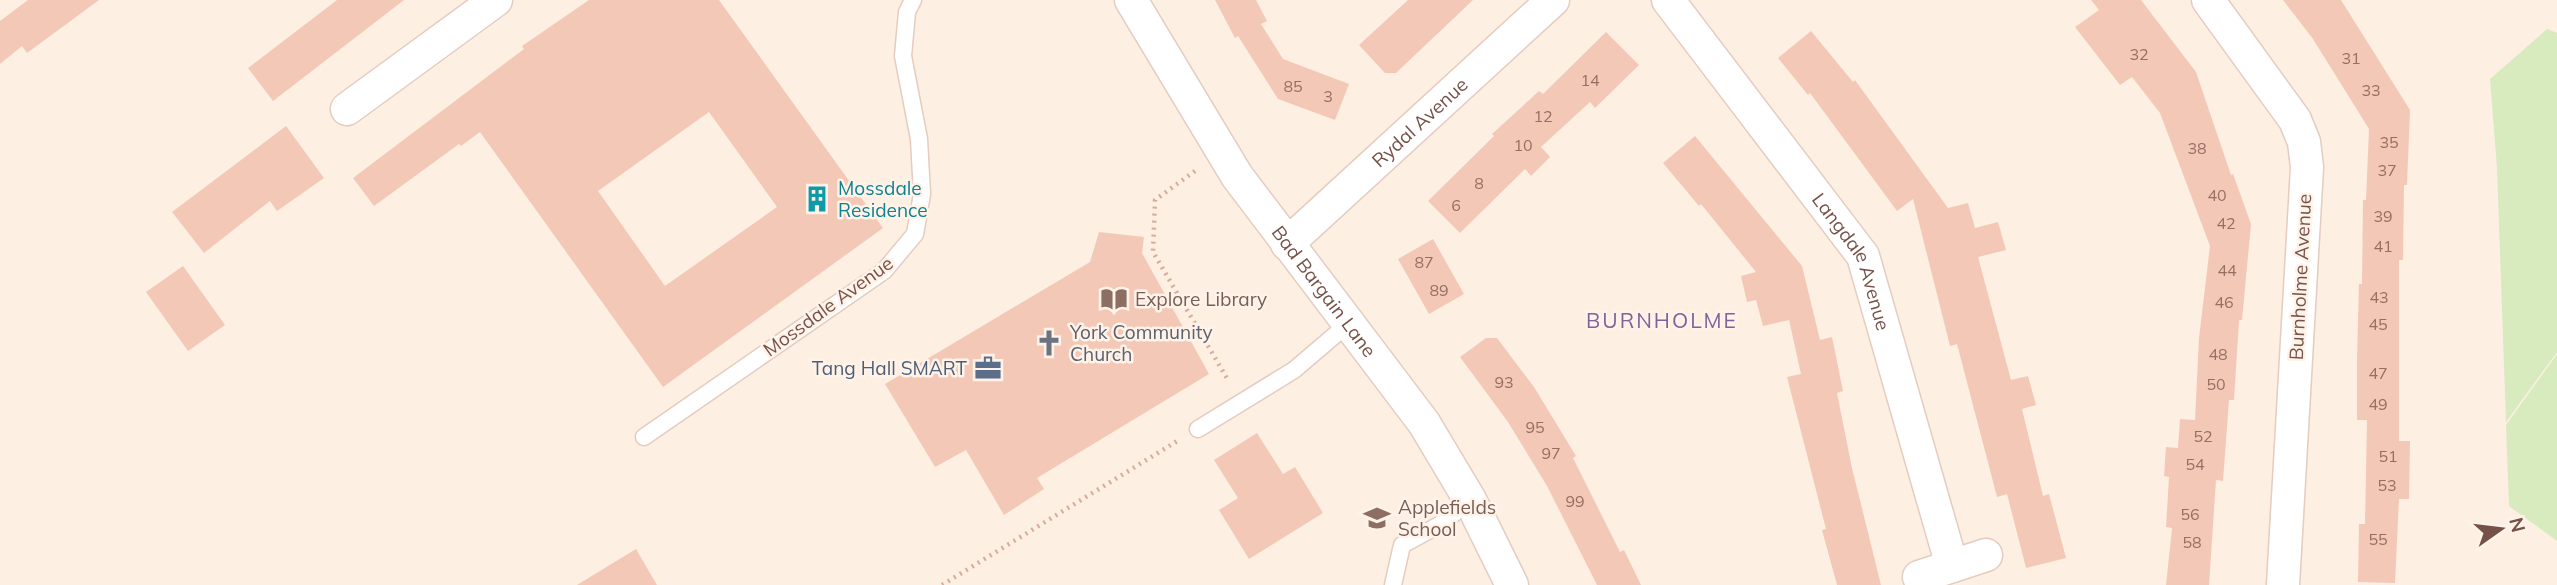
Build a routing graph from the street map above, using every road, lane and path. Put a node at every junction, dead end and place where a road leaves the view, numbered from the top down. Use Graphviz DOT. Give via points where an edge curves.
graph roads {
  1 [pos="496,0"];
  2 [pos="913,0"];
  3 [pos="1131,0"];
  4 [pos="1553,0"];
  5 [pos="1668,0"];
  6 [pos="2208,0"];
  7 [pos="347,109"];
  8 [pos="1223,152"];
  9 [pos="1287,244"];
  10 [pos="1348,324"];
  11 [pos="1241,402"];
  12 [pos="1198,429"];
  13 [pos="644,437"];
  14 [pos="1470,500"];
  15 [pos="1986,555"];
  16 [pos="1952,566"];
  17 [pos="1919,577"];
  18 [pos="942,585"];
  19 [pos="1393,585"];
  20 [pos="1512,585"];
  21 [pos="2283,585"];
  1 -- 7 [label="street"];
  2 -- 13 [label="lane, Mossdale Avenue" via="907,12 903,55 919,139 922,194 915,234 884,271"];
  3 -- 8 [label="street, Bad Bargain Lane"];
  4 -- 9 [label="street, Rydal Avenue"];
  5 -- 16 [label="street, Langdale Avenue" via="1863,256"];
  6 -- 21 [label="street, Burnholme Avenue" via="2295,120 2304,142 2307,167"];
  8 -- 9 [label="street, Bad Bargain Lane"];
  8 -- 11 [label="path" via="1155,200 1153,252"];
  9 -- 10 [label="street, Bad Bargain Lane"];
  10 -- 11 [label="lane" via="1294,370"];
  10 -- 14 [label="street, Bad Bargain Lane" via="1424,423"];
  11 -- 12 [label="lane"];
  12 -- 18 [label="path"];
  14 -- 19 [label="lane" via="1441,524 1402,545"];
  14 -- 20 [label="street, Bad Bargain Lane"];
  15 -- 16 [label="street"];
  16 -- 17 [label="street"];
}
